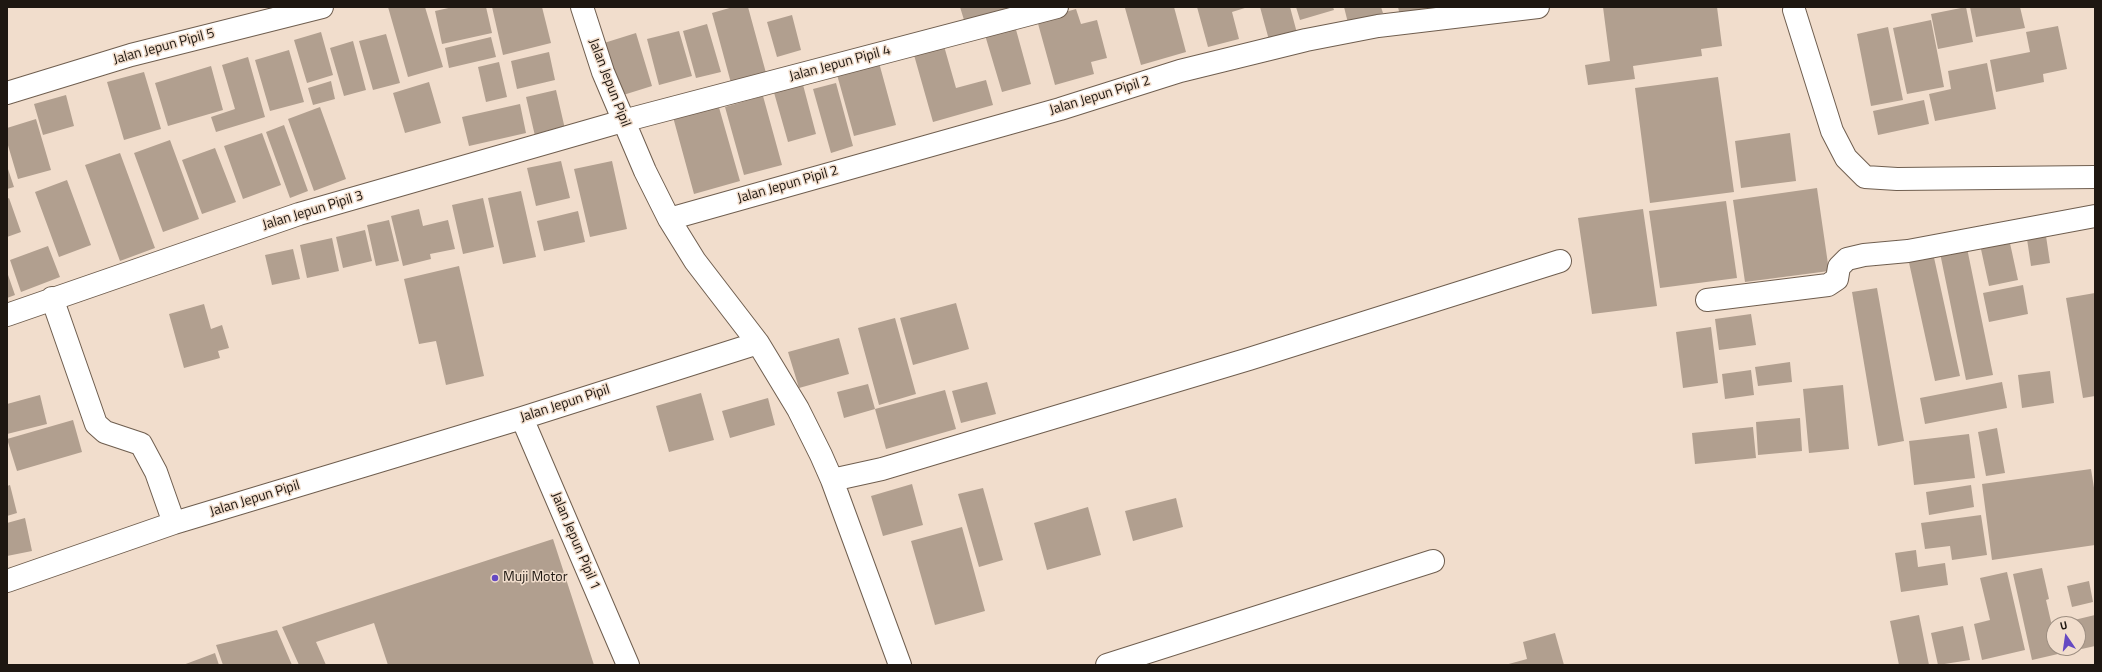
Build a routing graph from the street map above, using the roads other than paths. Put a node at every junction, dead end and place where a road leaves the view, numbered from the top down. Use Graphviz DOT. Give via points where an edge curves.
graph roads {
  1 [pos="322,7"];
  2 [pos="582,7"];
  3 [pos="1057,7"];
  4 [pos="1538,7"];
  5 [pos="1794,10"];
  6 [pos="7,93"];
  7 [pos="623,121"];
  8 [pos="2095,177"];
  9 [pos="2095,216"];
  10 [pos="669,219"];
  11 [pos="1560,261"];
  12 [pos="52,298"];
  13 [pos="1707,300"];
  14 [pos="7,315"];
  15 [pos="758,343"];
  16 [pos="522,418"];
  17 [pos="832,480"];
  18 [pos="174,523"];
  19 [pos="1433,561"];
  20 [pos="7,581"];
  21 [pos="628,665"];
  22 [pos="899,665"];
  23 [pos="1107,665"];
  1 -- 6 [label="street, Jalan Jepun Pipil 5" via="131,55"];
  2 -- 7 [label="street, Jalan Jepun Pipil" via="603,72"];
  3 -- 7 [label="street, Jalan Jepun Pipil 4"];
  4 -- 10 [label="street, Jalan Jepun Pipil 2" via="1378,26 1202,65 1060,109"];
  5 -- 8 [label="street" via="1832,131 1846,158 1865,178"];
  7 -- 10 [label="street, Jalan Jepun Pipil"];
  7 -- 12 [label="street, Jalan Jepun Pipil 3" via="299,214"];
  9 -- 13 [label="street" via="1908,251 1847,259 1839,267 1837,279 1828,285"];
  10 -- 15 [label="street, Jalan Jepun Pipil" via="695,261"];
  11 -- 17 [label="street" via="1241,361 882,469"];
  12 -- 14 [label="street, Jalan Jepun Pipil 3"];
  12 -- 18 [label="street" via="96,424 105,432 141,444 156,472"];
  15 -- 16 [label="street, Jalan Jepun Pipil"];
  15 -- 17 [label="street" via="798,409"];
  16 -- 18 [label="street, Jalan Jepun Pipil"];
  16 -- 21 [label="street, Jalan Jepun Pipil 1"];
  17 -- 22 [label="street"];
  18 -- 20 [label="street, Jalan Jepun Pipil"];
  19 -- 23 [label="street"];
}
